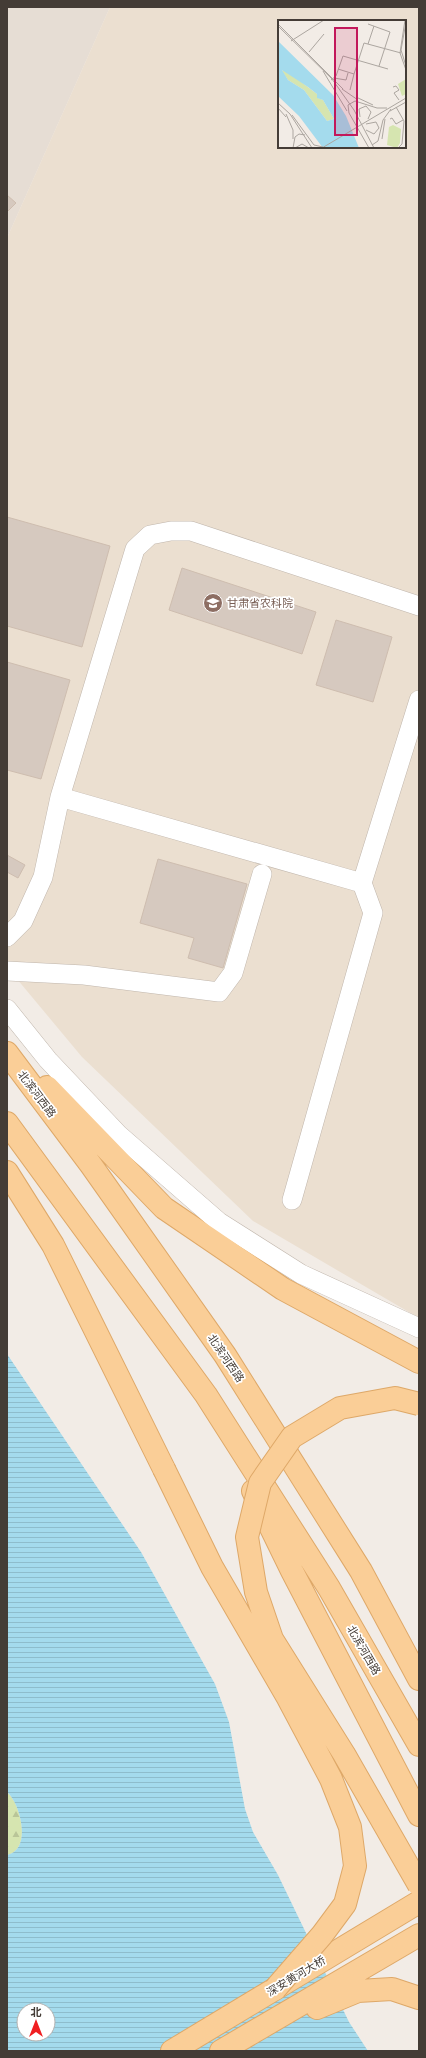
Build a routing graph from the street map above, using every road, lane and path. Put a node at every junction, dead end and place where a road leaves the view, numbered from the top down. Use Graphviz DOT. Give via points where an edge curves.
graph roads {
  1 [pos="419,606"];
  2 [pos="419,700"];
  3 [pos="60,797"];
  4 [pos="262,874"];
  5 [pos="362,882"];
  6 [pos="7,937"];
  7 [pos="7,971"];
  8 [pos="7,1009"];
  9 [pos="7,1047"];
  10 [pos="7,1053"];
  11 [pos="7,1123"];
  12 [pos="7,1172"];
  13 [pos="292,1200"];
  14 [pos="419,1328"];
  15 [pos="419,1362"];
  16 [pos="206,1395"];
  17 [pos="419,1404"];
  18 [pos="419,1679"];
  19 [pos="419,1744"];
  20 [pos="419,1815"];
  21 [pos="419,1885"];
  22 [pos="419,1902"];
  23 [pos="419,1935"];
  24 [pos="275,1989"];
  25 [pos="419,1998"];
  26 [pos="252,2032"];
  27 [pos="172,2051"];
  28 [pos="221,2051"];
  1 -- 3 [label="lane" via="191,532 150,535 135,549"];
  2 -- 5 [label="lane"];
  3 -- 5 [label="lane"];
  3 -- 6 [label="lane" via="43,876 23,921"];
  4 -- 7 [label="lane" via="233,973 219,992 84,975"];
  5 -- 13 [label="lane" via="373,913"];
  8 -- 14 [label="lane" via="48,1060 119,1136 219,1222 301,1274"];
  9 -- 15 [label="main road" via="164,1208 283,1289"];
  10 -- 18 [label="main road, 北滨河西路" via="91,1165 225,1355 361,1571"];
  11 -- 16 [label="main road, 北滨河西路"];
  12 -- 24 [label="main road, bridge" via="53,1245 212,1567 288,1698 327,1772 350,1827 355,1866 345,1904"];
  16 -- 19 [label="main road, 北滨河西路" via="328,1588"];
  16 -- 20 [label="main road" via="292,1571"];
  17 -- 21 [label="main road, bridge" via="395,1398 340,1408 292,1437 260,1483 247,1537 256,1592 272,1639 344,1754"];
  22 -- 24 [label="main road, 深安黄河大桥"];
  23 -- 26 [label="main road"];
  24 -- 27 [label="main road, 深安黄河大桥"];
  25 -- 26 [label="main road" via="392,1989 358,1991"];
  26 -- 28 [label="main road"];
}
